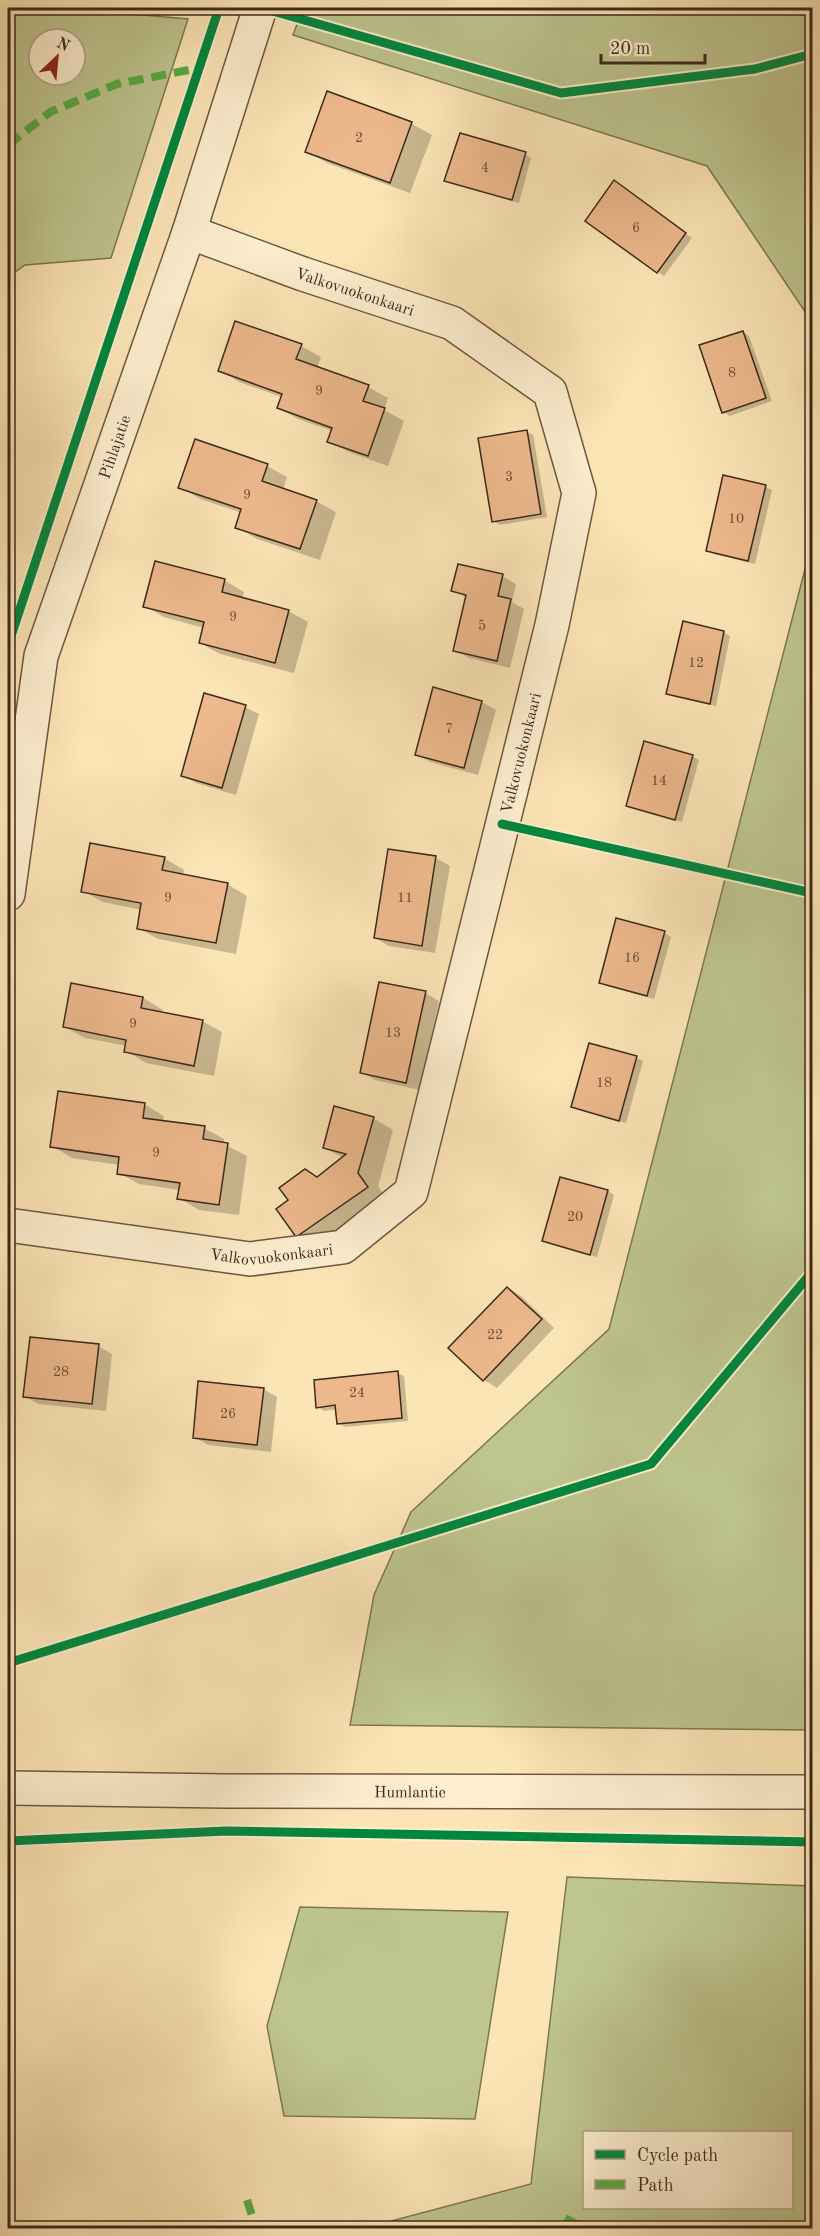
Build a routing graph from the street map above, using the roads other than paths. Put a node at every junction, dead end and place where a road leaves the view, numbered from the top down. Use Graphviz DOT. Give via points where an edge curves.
graph roads {
  1 [pos="260,8"];
  2 [pos="189,232"];
  3 [pos="8,894"];
  4 [pos="8,1225"];
  5 [pos="8,1788"];
  6 [pos="813,1792"];
  1 -- 2 [label="street, Pihlajatie"];
  2 -- 3 [label="street, Pihlajatie" via="41,656"];
  2 -- 4 [label="street, Valkovuokonkaari" via="452,323 550,392 579,493 552,625 411,1192 343,1247 250,1259"];
  5 -- 6 [label="street, Humlantie"];
}
